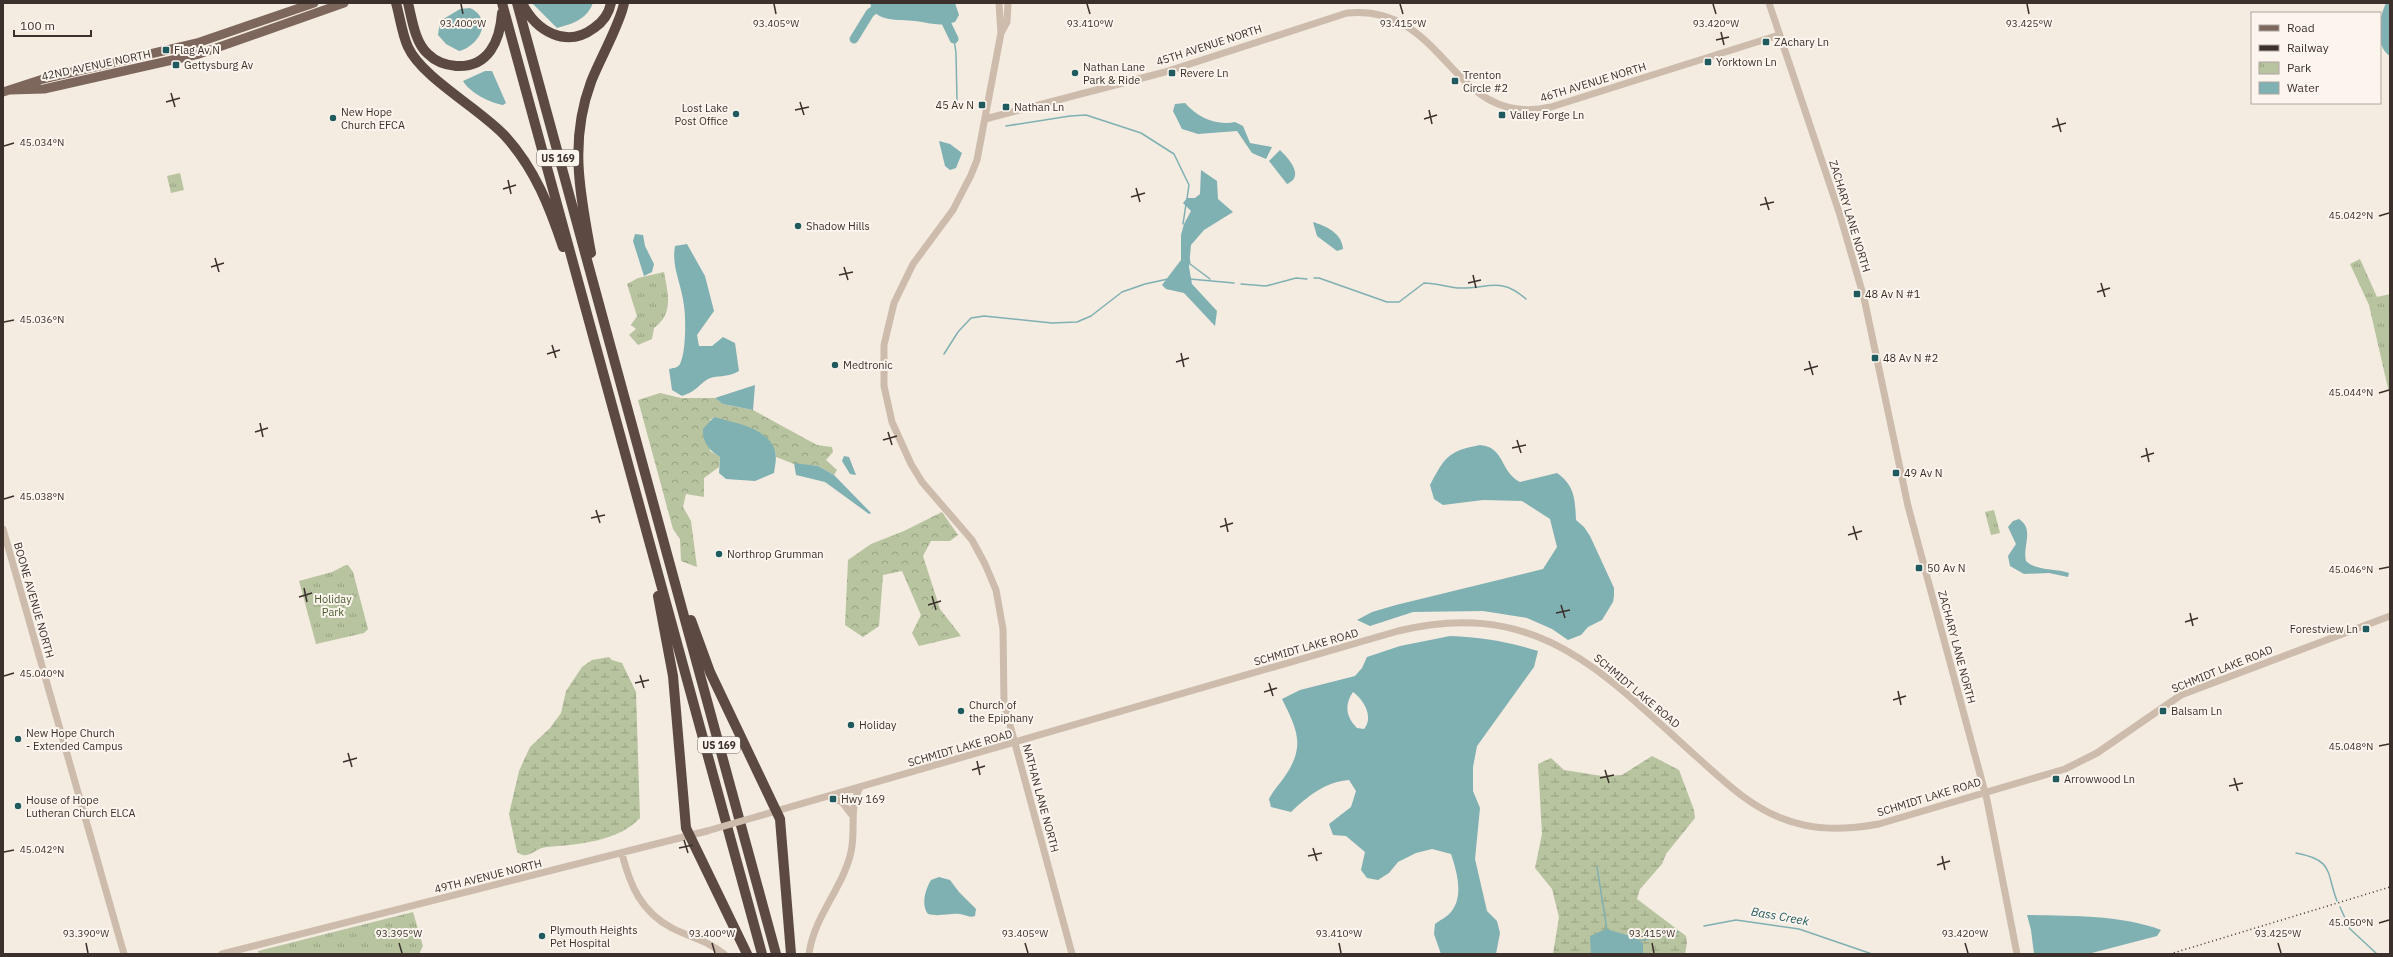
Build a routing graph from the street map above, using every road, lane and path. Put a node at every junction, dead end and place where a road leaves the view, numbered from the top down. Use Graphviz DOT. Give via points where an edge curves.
graph roads {
  1 [pos="314,3"];
  2 [pos="344,3"];
  3 [pos="396,3"];
  4 [pos="408,3"];
  5 [pos="518,3"];
  6 [pos="522,3"];
  7 [pos="611,3"];
  8 [pos="624,3"];
  9 [pos="999,3"];
  10 [pos="1008,3"];
  11 [pos="1770,3"];
  12 [pos="502,4"];
  13 [pos="1002,33"];
  14 [pos="1779,35"];
  15 [pos="1432,47"];
  16 [pos="7,91"];
  17 [pos="985,119"];
  18 [pos="584,299"];
  19 [pos="603,312"];
  20 [pos="3,529"];
  21 [pos="662,536"];
  22 [pos="649,539"];
  23 [pos="2390,616"];
  24 [pos="1014,743"];
  25 [pos="858,789"];
  26 [pos="1984,792"];
  27 [pos="829,797"];
  28 [pos="778,812"];
  29 [pos="851,814"];
  30 [pos="759,816"];
  31 [pos="689,836"];
  32 [pos="622,854"];
  33 [pos="124,954"];
  34 [pos="222,954"];
  35 [pos="724,954"];
  36 [pos="747,954"];
  37 [pos="762,954"];
  38 [pos="776,954"];
  39 [pos="792,954"];
  40 [pos="809,954"];
  41 [pos="1072,954"];
  42 [pos="2017,954"];
  1 -- 16 [label="main road, 42ND AVENUE NORTH" via="197,44 43,79"];
  2 -- 16 [label="main road, 42ND AVENUE NORTH" via="199,54 44,89"];
  3 -- 18 [label="highway" via="408,48 422,65 495,125 531,170 549,207"];
  4 -- 12 [label="highway" via="419,42 428,54 441,63 462,66 483,60 492,48 501,30"];
  5 -- 19 [label="highway, US 169" via="543,103"];
  6 -- 7 [label="highway" via="537,25 563,38 591,31 606,16"];
  8 -- 19 [label="highway" via="586,98 577,159 582,202"];
  9 -- 13 [label="street, NATHAN LANE NORTH"];
  10 -- 13 [label="street, NATHAN LANE NORTH" via="1007,22"];
  11 -- 14 [label="street, ZACHARY LANE NORTH"];
  12 -- 18 [label="highway, US 169"];
  13 -- 17 [label="street, NATHAN LANE NORTH"];
  14 -- 15 [label="street, 46TH AVENUE NORTH" via="1551,107 1524,111 1499,106 1482,96"];
  14 -- 26 [label="street, ZACHARY LANE NORTH" via="1840,216 1864,298 1908,506"];
  15 -- 17 [label="street, 45TH AVENUE NORTH" via="1412,29 1390,17 1372,12 1347,13 1165,72"];
  17 -- 24 [label="street, NATHAN LANE NORTH" via="977,160 962,194 912,264 894,303 884,345 883,366 888,406 901,446 922,482 972,540 996,590 1003,629 1004,703"];
  18 -- 22 [label="highway, US 169"];
  19 -- 21 [label="highway, US 169"];
  20 -- 33 [label="street, BOONE AVENUE NORTH"];
  21 -- 28 [label="highway" via="705,660"];
  21 -- 38 [label="highway, US 169"];
  22 -- 31 [label="highway" via="673,670 686,828"];
  22 -- 37 [label="highway, US 169"];
  23 -- 26 [label="street, SCHMIDT LAKE ROAD" via="2181,695 2097,753 2065,769"];
  24 -- 25 [label="street, SCHMIDT LAKE ROAD"];
  24 -- 26 [label="street, SCHMIDT LAKE ROAD" via="1398,631 1436,624 1472,623 1501,626 1535,635 1576,655 1612,682 1747,800 1782,818 1819,828 1858,828"];
  24 -- 41 [label="street, NATHAN LANE NORTH"];
  25 -- 27 [label="street, SCHMIDT LAKE ROAD"];
  25 -- 29 [label="street"];
  26 -- 42 [label="street, ZACHARY LANE NORTH"];
  27 -- 28 [label="street, SCHMIDT LAKE ROAD"];
  27 -- 29 [label="street" via="842,802"];
  28 -- 30 [label="street, SCHMIDT LAKE ROAD"];
  28 -- 39 [label="highway"];
  29 -- 40 [label="street" via="853,838 848,863 815,928"];
  30 -- 31 [label="street, 49TH AVENUE NORTH, bridge"];
  31 -- 32 [label="street, 49TH AVENUE NORTH"];
  31 -- 36 [label="highway"];
  32 -- 34 [label="street, 49TH AVENUE NORTH"];
  32 -- 35 [label="street" via="633,891 652,914 672,928 706,941"];
}
